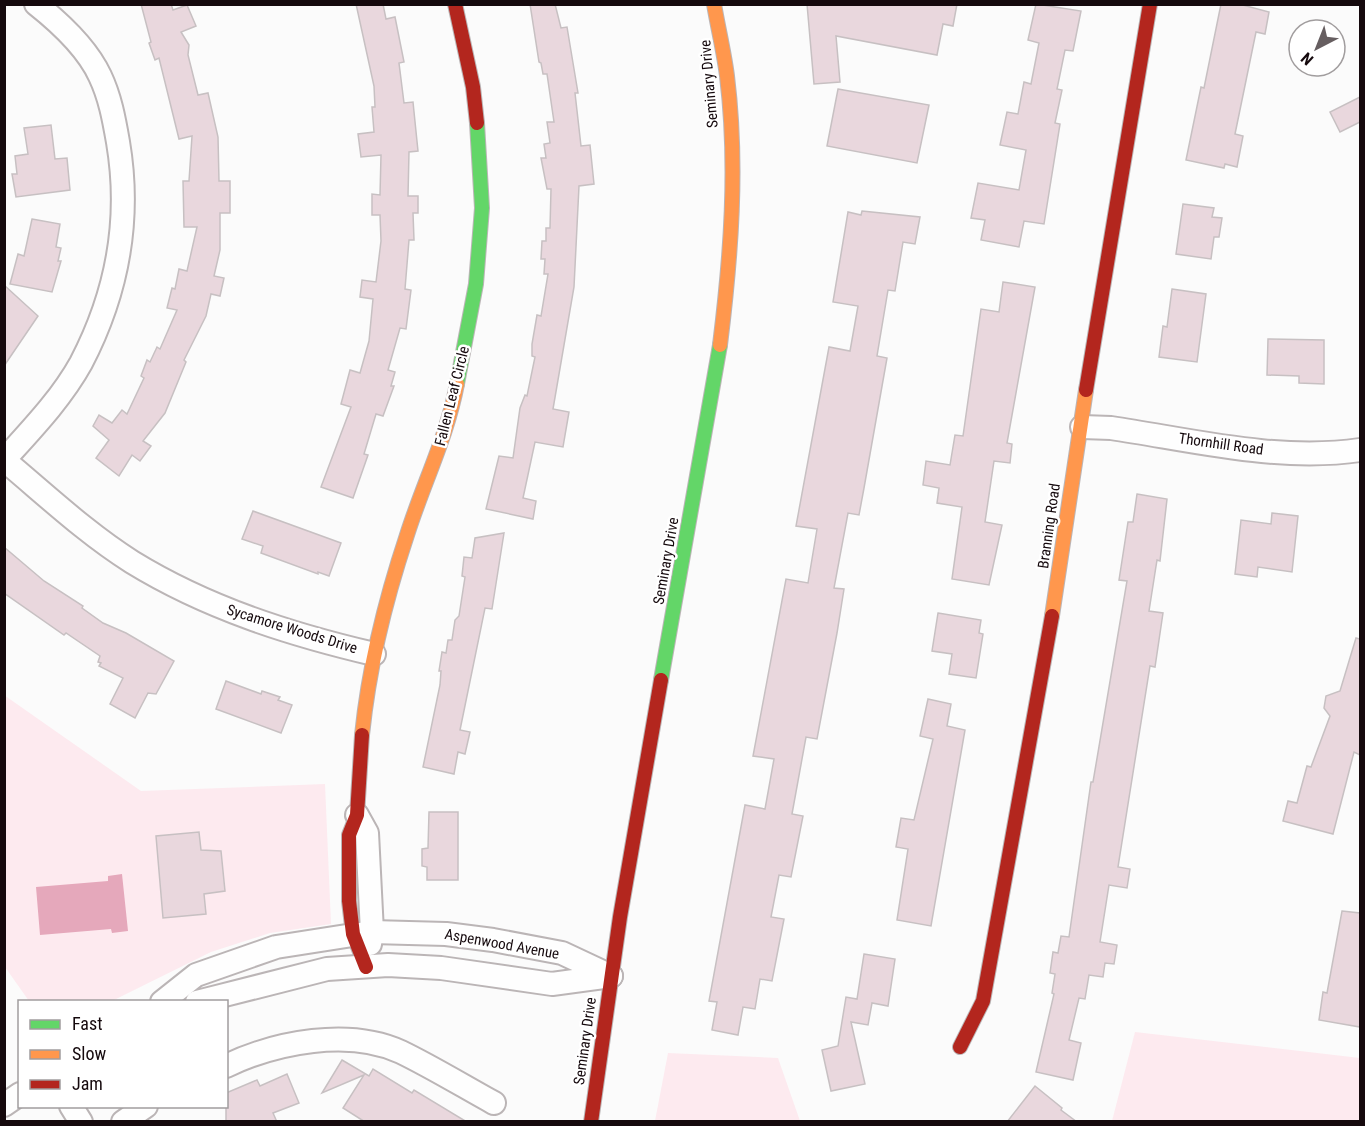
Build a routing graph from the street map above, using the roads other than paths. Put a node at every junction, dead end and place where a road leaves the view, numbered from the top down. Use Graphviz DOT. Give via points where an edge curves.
graph roads {
  1 [pos="36,4"];
  2 [pos="455,4"];
  3 [pos="714,4"];
  4 [pos="1149,4"];
  5 [pos="1082,427"];
  6 [pos="1360,450"];
  7 [pos="4,460"];
  8 [pos="374,654"];
  9 [pos="357,815"];
  10 [pos="363,933"];
  11 [pos="366,967"];
  12 [pos="611,976"];
  13 [pos="165,1000"];
  14 [pos="205,1000"];
  15 [pos="960,1047"];
  16 [pos="228,1065"];
  17 [pos="18,1095"];
  18 [pos="494,1103"];
  19 [pos="4,1105"];
  20 [pos="72,1108"];
  21 [pos="144,1108"];
  22 [pos="81,1122"];
  23 [pos="123,1122"];
  24 [pos="591,1122"];
  1 -- 7 [label="street" via="72,38 99,75 112,107 124,178 123,222 117,267 89,347 59,396"];
  2 -- 8 [label="street, Fallen Leaf Circle" via="473,87 478,134 482,208 476,284 450,420 407,534"];
  3 -- 12 [label="street, Seminary Drive" via="723,43 733,198 723,343"];
  4 -- 5 [label="street, Branning Road"];
  5 -- 6 [label="street, Thornhill Road" via="1287,453"];
  5 -- 15 [label="street, Branning Road" via="1045,665 983,1001"];
  7 -- 8 [label="street, Sycamore Woods Drive" via="86,530 132,562 180,588 227,610"];
  8 -- 9 [label="street, Fallen Leaf Circle" via="367,684"];
  9 -- 10 [label="street, Fallen Leaf Circle" via="367,833"];
  10 -- 11 [label="street, Fallen Leaf Circle"];
  10 -- 12 [label="street, Aspenwood Avenue" via="446,934 493,940 562,953"];
  10 -- 13 [label="street, Aspenwood Avenue" via="276,947 196,975"];
  11 -- 12 [label="street, Aspenwood Avenue" via="441,968 552,984"];
  11 -- 14 [label="street, Aspenwood Avenue" via="327,969"];
  12 -- 24 [label="street, Seminary Drive"];
  16 -- 18 [label="street" via="313,1042 367,1042 399,1051"];
  17 -- 19 [label="street"];
  20 -- 22 [label="street"];
  21 -- 23 [label="street"];
}
